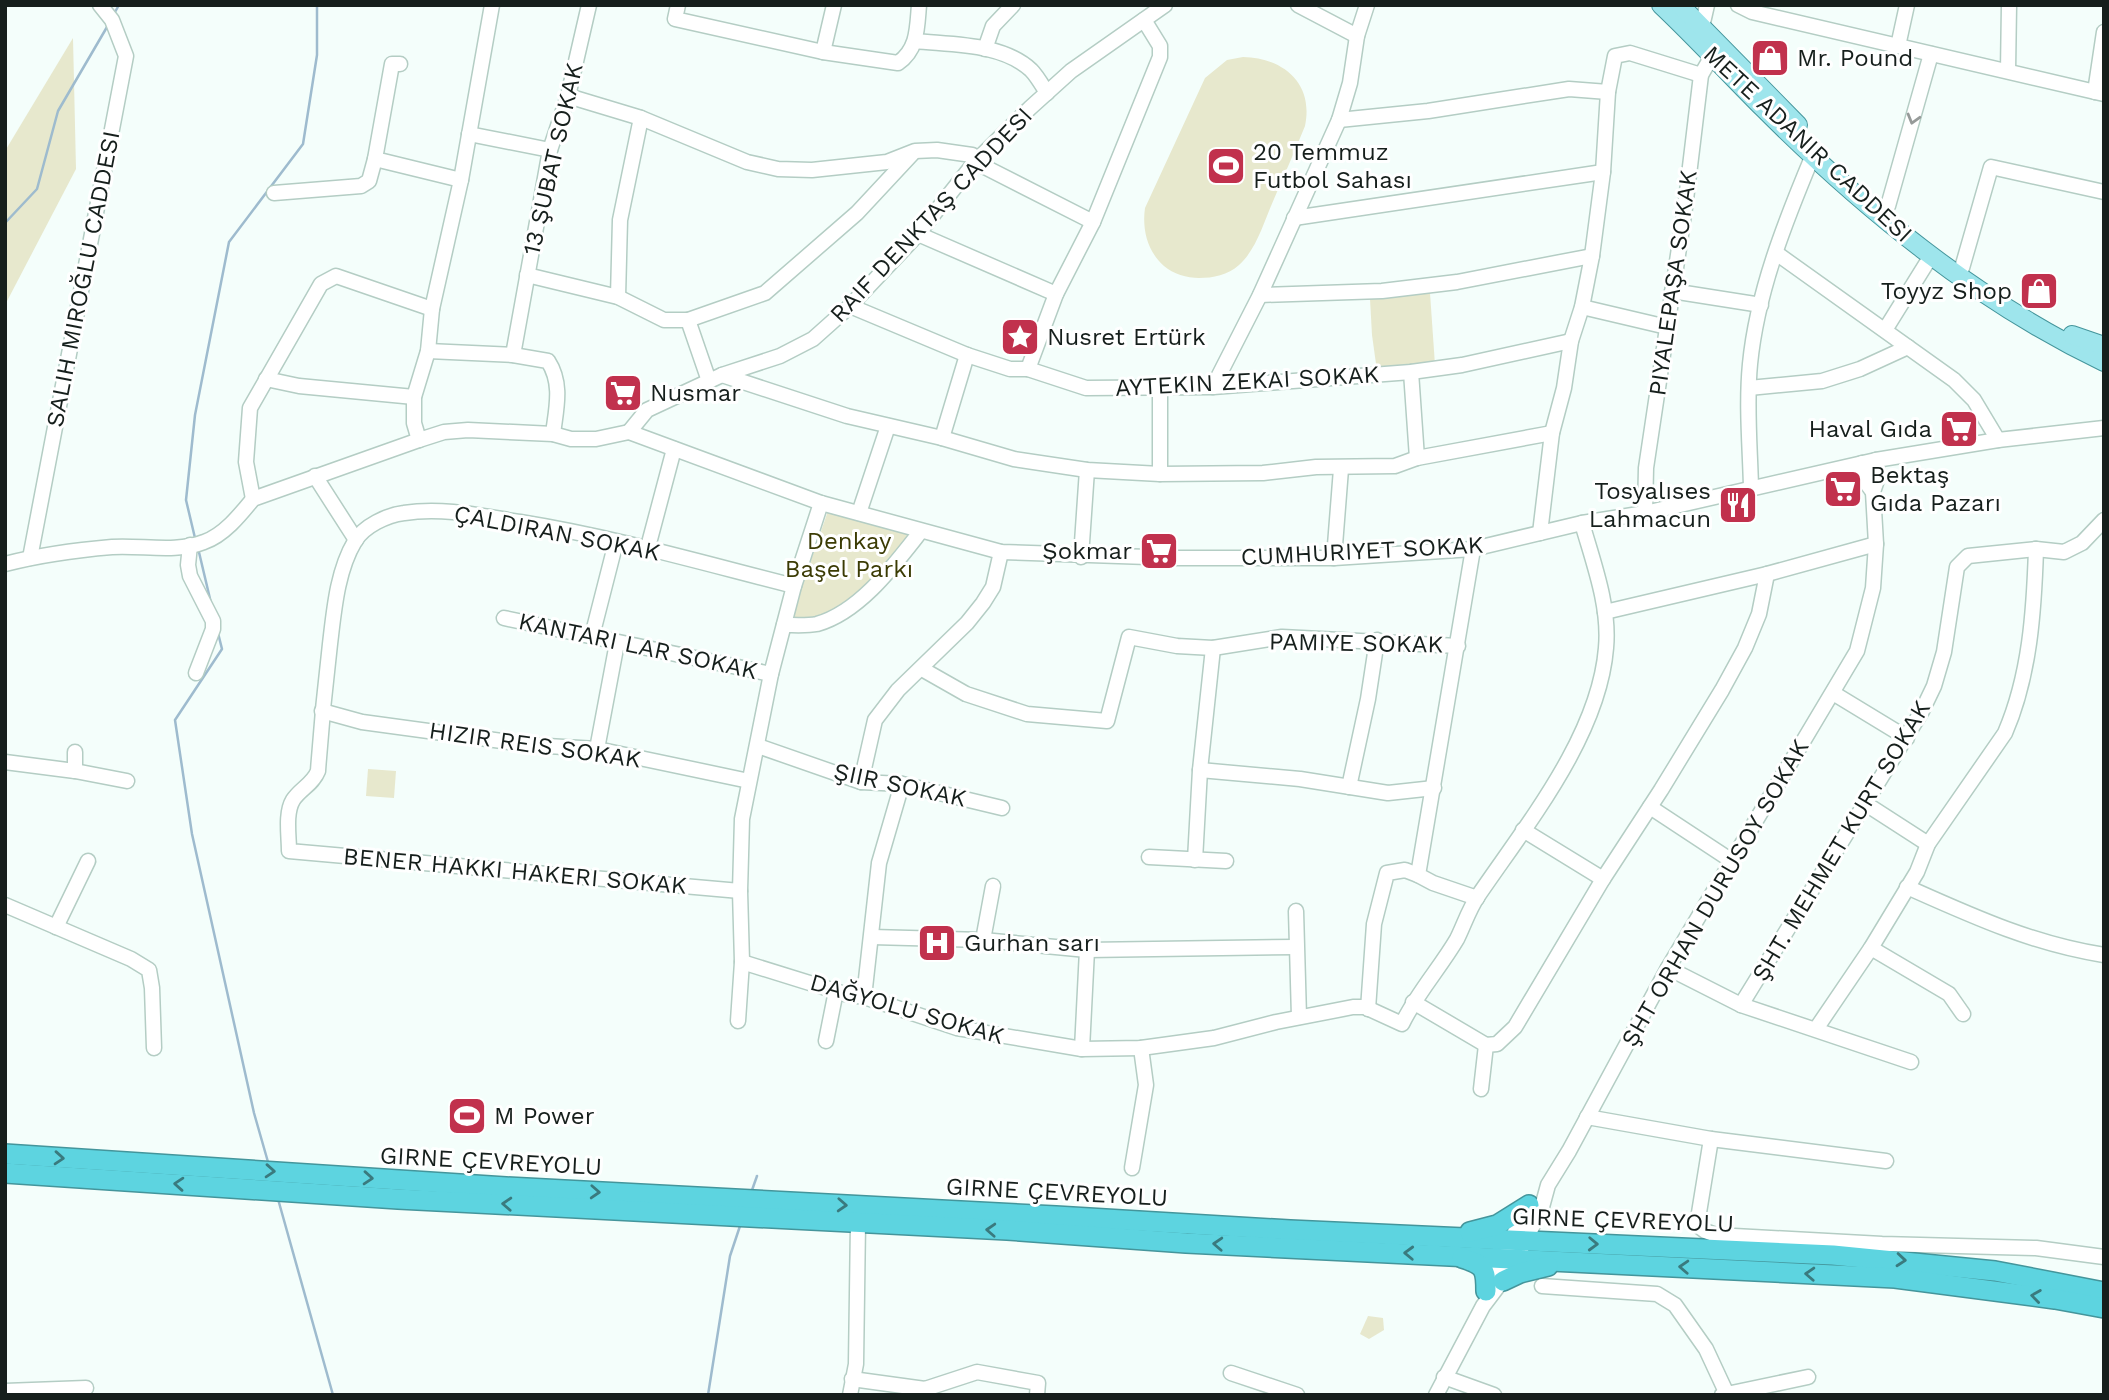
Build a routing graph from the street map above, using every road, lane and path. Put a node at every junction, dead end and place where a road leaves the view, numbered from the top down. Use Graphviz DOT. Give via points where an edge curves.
graph roads {
  1 [pos="100,5"];
  2 [pos="492,5"];
  3 [pos="589,5"];
  4 [pos="678,5"];
  5 [pos="834,5"];
  6 [pos="919,5"];
  7 [pos="1013,5"];
  8 [pos="1164,5"];
  9 [pos="1298,5"];
  10 [pos="1367,5"];
  11 [pos="1707,5"];
  12 [pos="1738,5"];
  13 [pos="1907,5"];
  14 [pos="2009,5"];
  15 [pos="1677,8"];
  16 [pos="1144,20"];
  17 [pos="1702,27"];
  18 [pos="2104,32"];
  19 [pos="1357,36"];
  20 [pos="915,41"];
  21 [pos="1898,46"];
  22 [pos="985,49"];
  23 [pos="823,52"];
  24 [pos="1931,54"];
  25 [pos="1712,55"];
  26 [pos="400,64"];
  27 [pos="2008,71"];
  28 [pos="1701,75"];
  29 [pos="1608,92"];
  30 [pos="1047,93"];
  31 [pos="2099,93"];
  32 [pos="568,96"];
  33 [pos="640,118"];
  34 [pos="1339,120"];
  35 [pos="470,134"];
  36 [pos="550,150"];
  37 [pos="915,151"];
  38 [pos="1813,155"];
  39 [pos="375,159"];
  40 [pos="975,162"];
  41 [pos="1603,172"];
  42 [pos="461,180"];
  43 [pos="2104,192"];
  44 [pos="274,193"];
  45 [pos="1888,206"];
  46 [pos="1294,218"];
  47 [pos="1093,222"];
  48 [pos="918,233"];
  49 [pos="1776,253"];
  50 [pos="1592,256"];
  51 [pos="1931,256"];
  52 [pos="1962,268"];
  53 [pos="527,275"];
  54 [pos="1672,290"];
  55 [pos="1056,294"];
  56 [pos="1260,295"];
  57 [pos="618,297"];
  58 [pos="1761,305"];
  59 [pos="850,306"];
  60 [pos="1582,307"];
  61 [pos="432,309"];
  62 [pos="688,320"];
  63 [pos="1667,327"];
  64 [pos="1885,330"];
  65 [pos="1571,341"];
  66 [pos="2104,346"];
  67 [pos="1908,347"];
  68 [pos="428,351"];
  69 [pos="513,355"];
  70 [pos="967,355"];
  71 [pos="2104,362"];
  72 [pos="757,364"];
  73 [pos="1028,369"];
  74 [pos="1411,372"];
  75 [pos="716,378"];
  76 [pos="266,379"];
  77 [pos="1213,387"];
  78 [pos="1749,388"];
  79 [pos="1160,389"];
  80 [pos="773,393"];
  81 [pos="680,395"];
  82 [pos="414,397"];
  83 [pos="888,426"];
  84 [pos="2104,428"];
  85 [pos="629,432"];
  86 [pos="1552,433"];
  87 [pos="553,434"];
  88 [pos="645,438"];
  89 [pos="942,438"];
  90 [pos="419,440"];
  91 [pos="1998,440"];
  92 [pos="674,449"];
  93 [pos="1417,458"];
  94 [pos="1869,462"];
  95 [pos="1341,468"];
  96 [pos="1087,470"];
  97 [pos="1160,474"];
  98 [pos="315,476"];
  99 [pos="1751,487"];
  100 [pos="253,499"];
  101 [pos="821,503"];
  102 [pos="859,513"];
  103 [pos="1645,513"];
  104 [pos="2104,520"];
  105 [pos="1582,523"];
  106 [pos="921,531"];
  107 [pos="1539,533"];
  108 [pos="356,540"];
  109 [pos="616,542"];
  110 [pos="1876,544"];
  111 [pos="190,545"];
  112 [pos="648,547"];
  113 [pos="1473,549"];
  114 [pos="2036,549"];
  115 [pos="1001,552"];
  116 [pos="1081,557"];
  117 [pos="30,558"];
  118 [pos="1334,558"];
  119 [pos="5,564"];
  120 [pos="1767,574"];
  121 [pos="794,586"];
  122 [pos="1605,612"];
  123 [pos="505,618"];
  124 [pos="784,625"];
  125 [pos="592,636"];
  126 [pos="1377,640"];
  127 [pos="617,643"];
  128 [pos="1458,646"];
  129 [pos="1213,648"];
  130 [pos="922,669"];
  131 [pos="196,673"];
  132 [pos="771,674"];
  133 [pos="1833,693"];
  134 [pos="322,711"];
  135 [pos="1907,738"];
  136 [pos="758,746"];
  137 [pos="597,750"];
  138 [pos="75,752"];
  139 [pos="5,762"];
  140 [pos="1199,770"];
  141 [pos="75,771"];
  142 [pos="127,781"];
  143 [pos="749,781"];
  144 [pos="861,782"];
  145 [pos="902,784"];
  146 [pos="1349,787"];
  147 [pos="1434,788"];
  148 [pos="1866,804"];
  149 [pos="1650,807"];
  150 [pos="1002,808"];
  151 [pos="1523,830"];
  152 [pos="1928,844"];
  153 [pos="1149,857"];
  154 [pos="1195,860"];
  155 [pos="88,861"];
  156 [pos="1226,861"];
  157 [pos="1732,861"];
  158 [pos="1418,875"];
  159 [pos="1603,879"];
  160 [pos="993,886"];
  161 [pos="1907,887"];
  162 [pos="740,891"];
  163 [pos="1477,898"];
  164 [pos="5,905"];
  165 [pos="1296,911"];
  166 [pos="55,927"];
  167 [pos="872,937"];
  168 [pos="983,940"];
  169 [pos="1296,947"];
  170 [pos="1871,948"];
  171 [pos="1087,950"];
  172 [pos="2104,955"];
  173 [pos="742,962"];
  174 [pos="1668,968"];
  175 [pos="836,990"];
  176 [pos="864,997"];
  177 [pos="1413,1002"];
  178 [pos="1741,1005"];
  179 [pos="1368,1009"];
  180 [pos="1963,1014"];
  181 [pos="1299,1017"];
  182 [pos="738,1021"];
  183 [pos="1816,1029"];
  184 [pos="826,1041"];
  185 [pos="1486,1045"];
  186 [pos="154,1048"];
  187 [pos="1141,1048"];
  188 [pos="1082,1049"];
  189 [pos="1911,1062"];
  190 [pos="1481,1089"];
  191 [pos="1587,1117"];
  192 [pos="1711,1139"];
  193 [pos="5,1154"];
  194 [pos="1886,1161"];
  195 [pos="1132,1168"];
  196 [pos="5,1173"];
  197 [pos="303,1183"];
  198 [pos="1548,1185"];
  199 [pos="1529,1205"];
  200 [pos="772,1210"];
  201 [pos="858,1223"];
  202 [pos="1452,1246"];
  203 [pos="1513,1249"];
  204 [pos="2104,1257"];
  205 [pos="1569,1261"];
  206 [pos="1503,1281"];
  207 [pos="1542,1286"];
  208 [pos="2104,1292"];
  209 [pos="1484,1299"];
  210 [pos="2104,1308"];
  211 [pos="1231,1373"];
  212 [pos="1444,1377"];
  213 [pos="1808,1377"];
  214 [pos="852,1379"];
  215 [pos="86,1388"];
  216 [pos="5,1391"];
  217 [pos="1724,1394"];
  218 [pos="850,1395"];
  219 [pos="1037,1395"];
  220 [pos="1297,1395"];
  221 [pos="1436,1395"];
  222 [pos="1494,1395"];
  1 -- 117 [label="street, SALIH MIROĞLU CADDESI" via="112,20 126,56"];
  2 -- 35 [label="street"];
  3 -- 32 [label="street, 13 ŞUBAT SOKAK"];
  4 -- 23 [label="street" via="675,19"];
  5 -- 23 [label="street"];
  6 -- 20 [label="street"];
  7 -- 22 [label="street" via="993,26"];
  8 -- 16 [label="street, RAIF DENKTAŞ CADDESI"];
  9 -- 19 [label="street"];
  10 -- 19 [label="street"];
  11 -- 17 [label="street"];
  12 -- 21 [label="street"];
  13 -- 21 [label="street"];
  14 -- 27 [label="street"];
  15 -- 17 [label="main road"];
  15 -- 25 [label="main road"];
  16 -- 30 [label="street, RAIF DENKTAŞ CADDESI"];
  16 -- 47 [label="street" via="1160,47 1160,57"];
  17 -- 45 [label="main road" via="1817,143"];
  18 -- 31 [label="street"];
  19 -- 34 [label="street"];
  20 -- 22 [label="street"];
  20 -- 23 [label="street" via="909,55 898,63"];
  21 -- 24 [label="street"];
  22 -- 30 [label="street" via="1014,58 1032,71"];
  24 -- 27 [label="street"];
  24 -- 45 [label="street, one-way"];
  25 -- 28 [label="street, PIYALEPAŞA SOKAK"];
  25 -- 38 [label="main road"];
  26 -- 39 [label="street" via="392,64"];
  27 -- 31 [label="street"];
  28 -- 29 [label="street" via="1630,52 1615,55"];
  28 -- 54 [label="street, PIYALEPAŞA SOKAK"];
  29 -- 34 [label="street" via="1569,89"];
  29 -- 41 [label="street"];
  30 -- 40 [label="street, RAIF DENKTAŞ CADDESI"];
  32 -- 33 [label="street"];
  32 -- 36 [label="street, 13 ŞUBAT SOKAK"];
  33 -- 37 [label="street" via="730,156 778,169 887,162"];
  33 -- 57 [label="street" via="620,220"];
  34 -- 46 [label="street"];
  35 -- 36 [label="street"];
  35 -- 42 [label="street"];
  36 -- 53 [label="street, 13 ŞUBAT SOKAK"];
  37 -- 40 [label="street" via="972,155"];
  37 -- 62 [label="street" via="858,213 765,293"];
  38 -- 49 [label="street"];
  38 -- 51 [label="main road"];
  39 -- 42 [label="street"];
  39 -- 44 [label="street" via="369,181 361,186"];
  40 -- 47 [label="street"];
  40 -- 48 [label="street, RAIF DENKTAŞ CADDESI"];
  41 -- 46 [label="street"];
  41 -- 50 [label="street"];
  42 -- 61 [label="street"];
  43 -- 52 [label="street" via="1991,167"];
  45 -- 52 [label="main road"];
  46 -- 56 [label="street"];
  47 -- 55 [label="street"];
  48 -- 55 [label="street"];
  48 -- 59 [label="street, RAIF DENKTAŞ CADDESI"];
  49 -- 58 [label="street"];
  49 -- 64 [label="street"];
  50 -- 56 [label="street" via="1457,282"];
  50 -- 60 [label="street"];
  51 -- 64 [label="street"];
  51 -- 71 [label="main road" via="1997,303"];
  52 -- 66 [label="main road" via="2048,323"];
  53 -- 57 [label="street"];
  53 -- 69 [label="street, 13 ŞUBAT SOKAK"];
  54 -- 58 [label="street"];
  54 -- 63 [label="street, PIYALEPAŞA SOKAK"];
  55 -- 73 [label="street"];
  56 -- 77 [label="street"];
  57 -- 62 [label="street" via="664,320"];
  58 -- 78 [label="street"];
  59 -- 70 [label="street, AYTEKIN ZEKAI SOKAK"];
  59 -- 72 [label="street, RAIF DENKTAŞ CADDESI" via="813,339"];
  60 -- 63 [label="street"];
  60 -- 65 [label="street"];
  61 -- 68 [label="street"];
  61 -- 76 [label="street" via="335,276 321,284"];
  62 -- 75 [label="street"];
  63 -- 103 [label="street, PIYALEPAŞA SOKAK" via="1646,468"];
  64 -- 67 [label="street"];
  65 -- 74 [label="street, AYTEKIN ZEKAI SOKAK"];
  65 -- 86 [label="street"];
  67 -- 78 [label="street" via="1822,381"];
  67 -- 91 [label="street" via="1974,400"];
  68 -- 69 [label="street"];
  68 -- 82 [label="street"];
  69 -- 87 [label="street" via="548,361 554,370 558,384"];
  70 -- 73 [label="street, AYTEKIN ZEKAI SOKAK" via="1010,369"];
  70 -- 89 [label="street"];
  72 -- 75 [label="street, RAIF DENKTAŞ CADDESI"];
  72 -- 80 [label="street"];
  73 -- 79 [label="street, AYTEKIN ZEKAI SOKAK" via="1086,388"];
  74 -- 77 [label="street, AYTEKIN ZEKAI SOKAK"];
  74 -- 93 [label="street"];
  75 -- 80 [label="street"];
  75 -- 81 [label="street, RAIF DENKTAŞ CADDESI"];
  76 -- 82 [label="street"];
  76 -- 100 [label="street" via="250,408 246,461"];
  77 -- 79 [label="street, AYTEKIN ZEKAI SOKAK"];
  78 -- 99 [label="street"];
  79 -- 97 [label="street"];
  80 -- 83 [label="street"];
  81 -- 85 [label="street, RAIF DENKTAŞ CADDESI" via="647,410"];
  81 -- 88 [label="street, RAIF DENKTAŞ CADDESI" via="649,422"];
  82 -- 90 [label="street"];
  83 -- 89 [label="street"];
  83 -- 102 [label="street"];
  84 -- 91 [label="street, CUMHURIYET SOKAK"];
  85 -- 87 [label="street" via="597,439"];
  85 -- 88 [label="street, CUMHURIYET SOKAK"];
  86 -- 93 [label="street"];
  86 -- 107 [label="street"];
  87 -- 90 [label="street" via="468,430"];
  88 -- 92 [label="street, CUMHURIYET SOKAK"];
  89 -- 96 [label="street" via="1014,459"];
  90 -- 98 [label="street"];
  91 -- 94 [label="street, CUMHURIYET SOKAK"];
  92 -- 101 [label="street, CUMHURIYET SOKAK"];
  92 -- 112 [label="street"];
  93 -- 95 [label="street" via="1395,466"];
  94 -- 99 [label="street, CUMHURIYET SOKAK"];
  94 -- 110 [label="street, ŞHT ORHAN DURUSOY SOKAK" via="1878,477 1873,492"];
  95 -- 97 [label="street"];
  95 -- 118 [label="street"];
  96 -- 97 [label="street"];
  96 -- 116 [label="street"];
  98 -- 100 [label="street"];
  98 -- 108 [label="street"];
  99 -- 103 [label="street, CUMHURIYET SOKAK"];
  100 -- 111 [label="street" via="217,535"];
  101 -- 102 [label="street, CUMHURIYET SOKAK"];
  101 -- 121 [label="street"];
  102 -- 106 [label="street, CUMHURIYET SOKAK"];
  103 -- 105 [label="street, CUMHURIYET SOKAK"];
  104 -- 114 [label="street" via="2073,549"];
  105 -- 107 [label="street, CUMHURIYET SOKAK"];
  105 -- 122 [label="street"];
  106 -- 115 [label="street, CUMHURIYET SOKAK"];
  106 -- 124 [label="street" via="884,577 846,609 816,624"];
  107 -- 113 [label="street, CUMHURIYET SOKAK"];
  108 -- 109 [label="street" via="382,518 440,511 570,530"];
  108 -- 134 [label="street" via="335,606"];
  109 -- 112 [label="street"];
  109 -- 125 [label="street"];
  110 -- 120 [label="street"];
  110 -- 133 [label="street, ŞHT ORHAN DURUSOY SOKAK" via="1873,588 1857,651"];
  111 -- 117 [label="street" via="111,547"];
  111 -- 131 [label="street" via="190,576 214,621"];
  112 -- 121 [label="street"];
  113 -- 118 [label="street, CUMHURIYET SOKAK"];
  113 -- 128 [label="street"];
  114 -- 135 [label="street, ŞHT. MEHMET KURT SOKAK" via="1968,556 1957,567 1944,652 1934,686"];
  114 -- 152 [label="street" via="2029,648 2013,715 1990,757"];
  115 -- 116 [label="street, CUMHURIYET SOKAK"];
  115 -- 130 [label="street" via="993,587 983,603"];
  116 -- 118 [label="street, CUMHURIYET SOKAK"];
  117 -- 119 [label="street"];
  120 -- 122 [label="street"];
  120 -- 149 [label="street" via="1759,614 1745,648"];
  121 -- 124 [label="street"];
  122 -- 151 [label="street" via="1607,646 1596,700 1572,752"];
  123 -- 125 [label="street"];
  124 -- 132 [label="street"];
  125 -- 127 [label="street"];
  126 -- 128 [label="street, PAMIYE SOKAK"];
  126 -- 129 [label="street, PAMIYE SOKAK" via="1282,637"];
  126 -- 146 [label="street"];
  127 -- 132 [label="street"];
  127 -- 137 [label="street"];
  128 -- 147 [label="street"];
  129 -- 130 [label="street, PAMIYE SOKAK" via="1129,636 1107,721 1027,714 966,694"];
  129 -- 140 [label="street"];
  130 -- 144 [label="street" via="875,720"];
  132 -- 136 [label="street"];
  133 -- 135 [label="street"];
  133 -- 157 [label="street, ŞHT ORHAN DURUSOY SOKAK"];
  134 -- 137 [label="street" via="362,722"];
  134 -- 162 [label="street" via="318,771 289,810 289,850"];
  135 -- 148 [label="street, ŞHT. MEHMET KURT SOKAK"];
  136 -- 143 [label="street"];
  136 -- 144 [label="street, ŞIIR SOKAK"];
  137 -- 143 [label="street"];
  138 -- 141 [label="street"];
  139 -- 141 [label="street"];
  140 -- 146 [label="street"];
  140 -- 154 [label="street"];
  141 -- 142 [label="street"];
  143 -- 162 [label="street" via="742,818"];
  144 -- 145 [label="street, ŞIIR SOKAK"];
  145 -- 150 [label="street, ŞIIR SOKAK"];
  145 -- 167 [label="street" via="879,863"];
  146 -- 147 [label="street" via="1388,793"];
  147 -- 158 [label="street"];
  148 -- 152 [label="street"];
  148 -- 178 [label="street, ŞHT. MEHMET KURT SOKAK"];
  149 -- 157 [label="street"];
  149 -- 159 [label="street"];
  151 -- 159 [label="street"];
  151 -- 163 [label="street"];
  152 -- 161 [label="street"];
  153 -- 154 [label="street"];
  154 -- 156 [label="street"];
  155 -- 166 [label="street"];
  157 -- 174 [label="street, ŞHT ORHAN DURUSOY SOKAK"];
  158 -- 163 [label="street"];
  158 -- 179 [label="street" via="1405,870 1387,873 1374,924"];
  159 -- 185 [label="street" via="1515,1027 1497,1044"];
  160 -- 168 [label="street"];
  161 -- 170 [label="street"];
  161 -- 172 [label="street" via="1992,925 2066,949"];
  162 -- 173 [label="street"];
  163 -- 177 [label="street" via="1456,939"];
  164 -- 166 [label="street"];
  165 -- 169 [label="street"];
  166 -- 186 [label="street" via="149,970"];
  167 -- 168 [label="street"];
  167 -- 176 [label="street"];
  168 -- 171 [label="street"];
  169 -- 171 [label="street"];
  169 -- 181 [label="street"];
  170 -- 180 [label="street" via="1949,994"];
  170 -- 183 [label="street"];
  171 -- 188 [label="street"];
  173 -- 175 [label="street, DAĞYOLU SOKAK"];
  173 -- 182 [label="street"];
  174 -- 178 [label="street"];
  174 -- 191 [label="street, ŞHT ORHAN DURUSOY SOKAK"];
  175 -- 176 [label="street, DAĞYOLU SOKAK"];
  175 -- 184 [label="street"];
  176 -- 188 [label="street, DAĞYOLU SOKAK" via="957,1028"];
  177 -- 179 [label="street, DAĞYOLU SOKAK" via="1402,1024"];
  177 -- 185 [label="street"];
  178 -- 183 [label="street"];
  179 -- 181 [label="street, DAĞYOLU SOKAK" via="1353,1007"];
  181 -- 187 [label="street, DAĞYOLU SOKAK" via="1214,1038"];
  183 -- 189 [label="street"];
  185 -- 190 [label="street"];
  187 -- 188 [label="street, DAĞYOLU SOKAK"];
  187 -- 195 [label="street" via="1146,1085"];
  191 -- 192 [label="street"];
  191 -- 198 [label="street, ŞHT ORHAN DURUSOY SOKAK"];
  192 -- 194 [label="street"];
  192 -- 204 [label="street" via="1697,1225 1716,1235 2036,1248"];
  193 -- 197 [label="highway, GIRNE ÇEVREYOLU, one-way" via="240,1170"];
  197 -- 196 [label="highway, GIRNE ÇEVREYOLU, one-way" via="247,1188"];
  197 -- 200 [label="highway, GIRNE ÇEVREYOLU" via="506,1187"];
  198 -- 199 [label="street"];
  198 -- 203 [label="street, ŞHT ORHAN DURUSOY SOKAK" via="1542,1207"];
  199 -- 202 [label="highway"];
  199 -- 203 [label="street"];
  200 -- 201 [label="highway, GIRNE ÇEVREYOLU"];
  200 -- 202 [label="highway, GIRNE ÇEVREYOLU, one-way"];
  202 -- 201 [label="highway, GIRNE ÇEVREYOLU, one-way" via="1248,1246"];
  201 -- 214 [label="street"];
  202 -- 203 [label="highway, GIRNE ÇEVREYOLU"];
  202 -- 209 [label="highway" via="1482,1267"];
  203 -- 205 [label="highway, GIRNE ÇEVREYOLU"];
  203 -- 206 [label="street, ŞHT ORHAN DURUSOY SOKAK"];
  203 -- 208 [label="highway, GIRNE ÇEVREYOLU, one-way" via="1755,1250 1916,1261"];
  203 -- 209 [label="street"];
  205 -- 206 [label="highway"];
  210 -- 205 [label="highway, GIRNE ÇEVREYOLU, one-way" via="1895,1278"];
  206 -- 209 [label="street, ŞHT ORHAN DURUSOY SOKAK"];
  207 -- 217 [label="street" via="1657,1294 1675,1305 1706,1349"];
  209 -- 212 [label="street"];
  211 -- 220 [label="street"];
  212 -- 221 [label="street"];
  212 -- 222 [label="street"];
  213 -- 217 [label="street"];
  214 -- 218 [label="street"];
  214 -- 219 [label="street" via="925,1389 977,1372 1038,1383"];
  215 -- 216 [label="street"];
}
